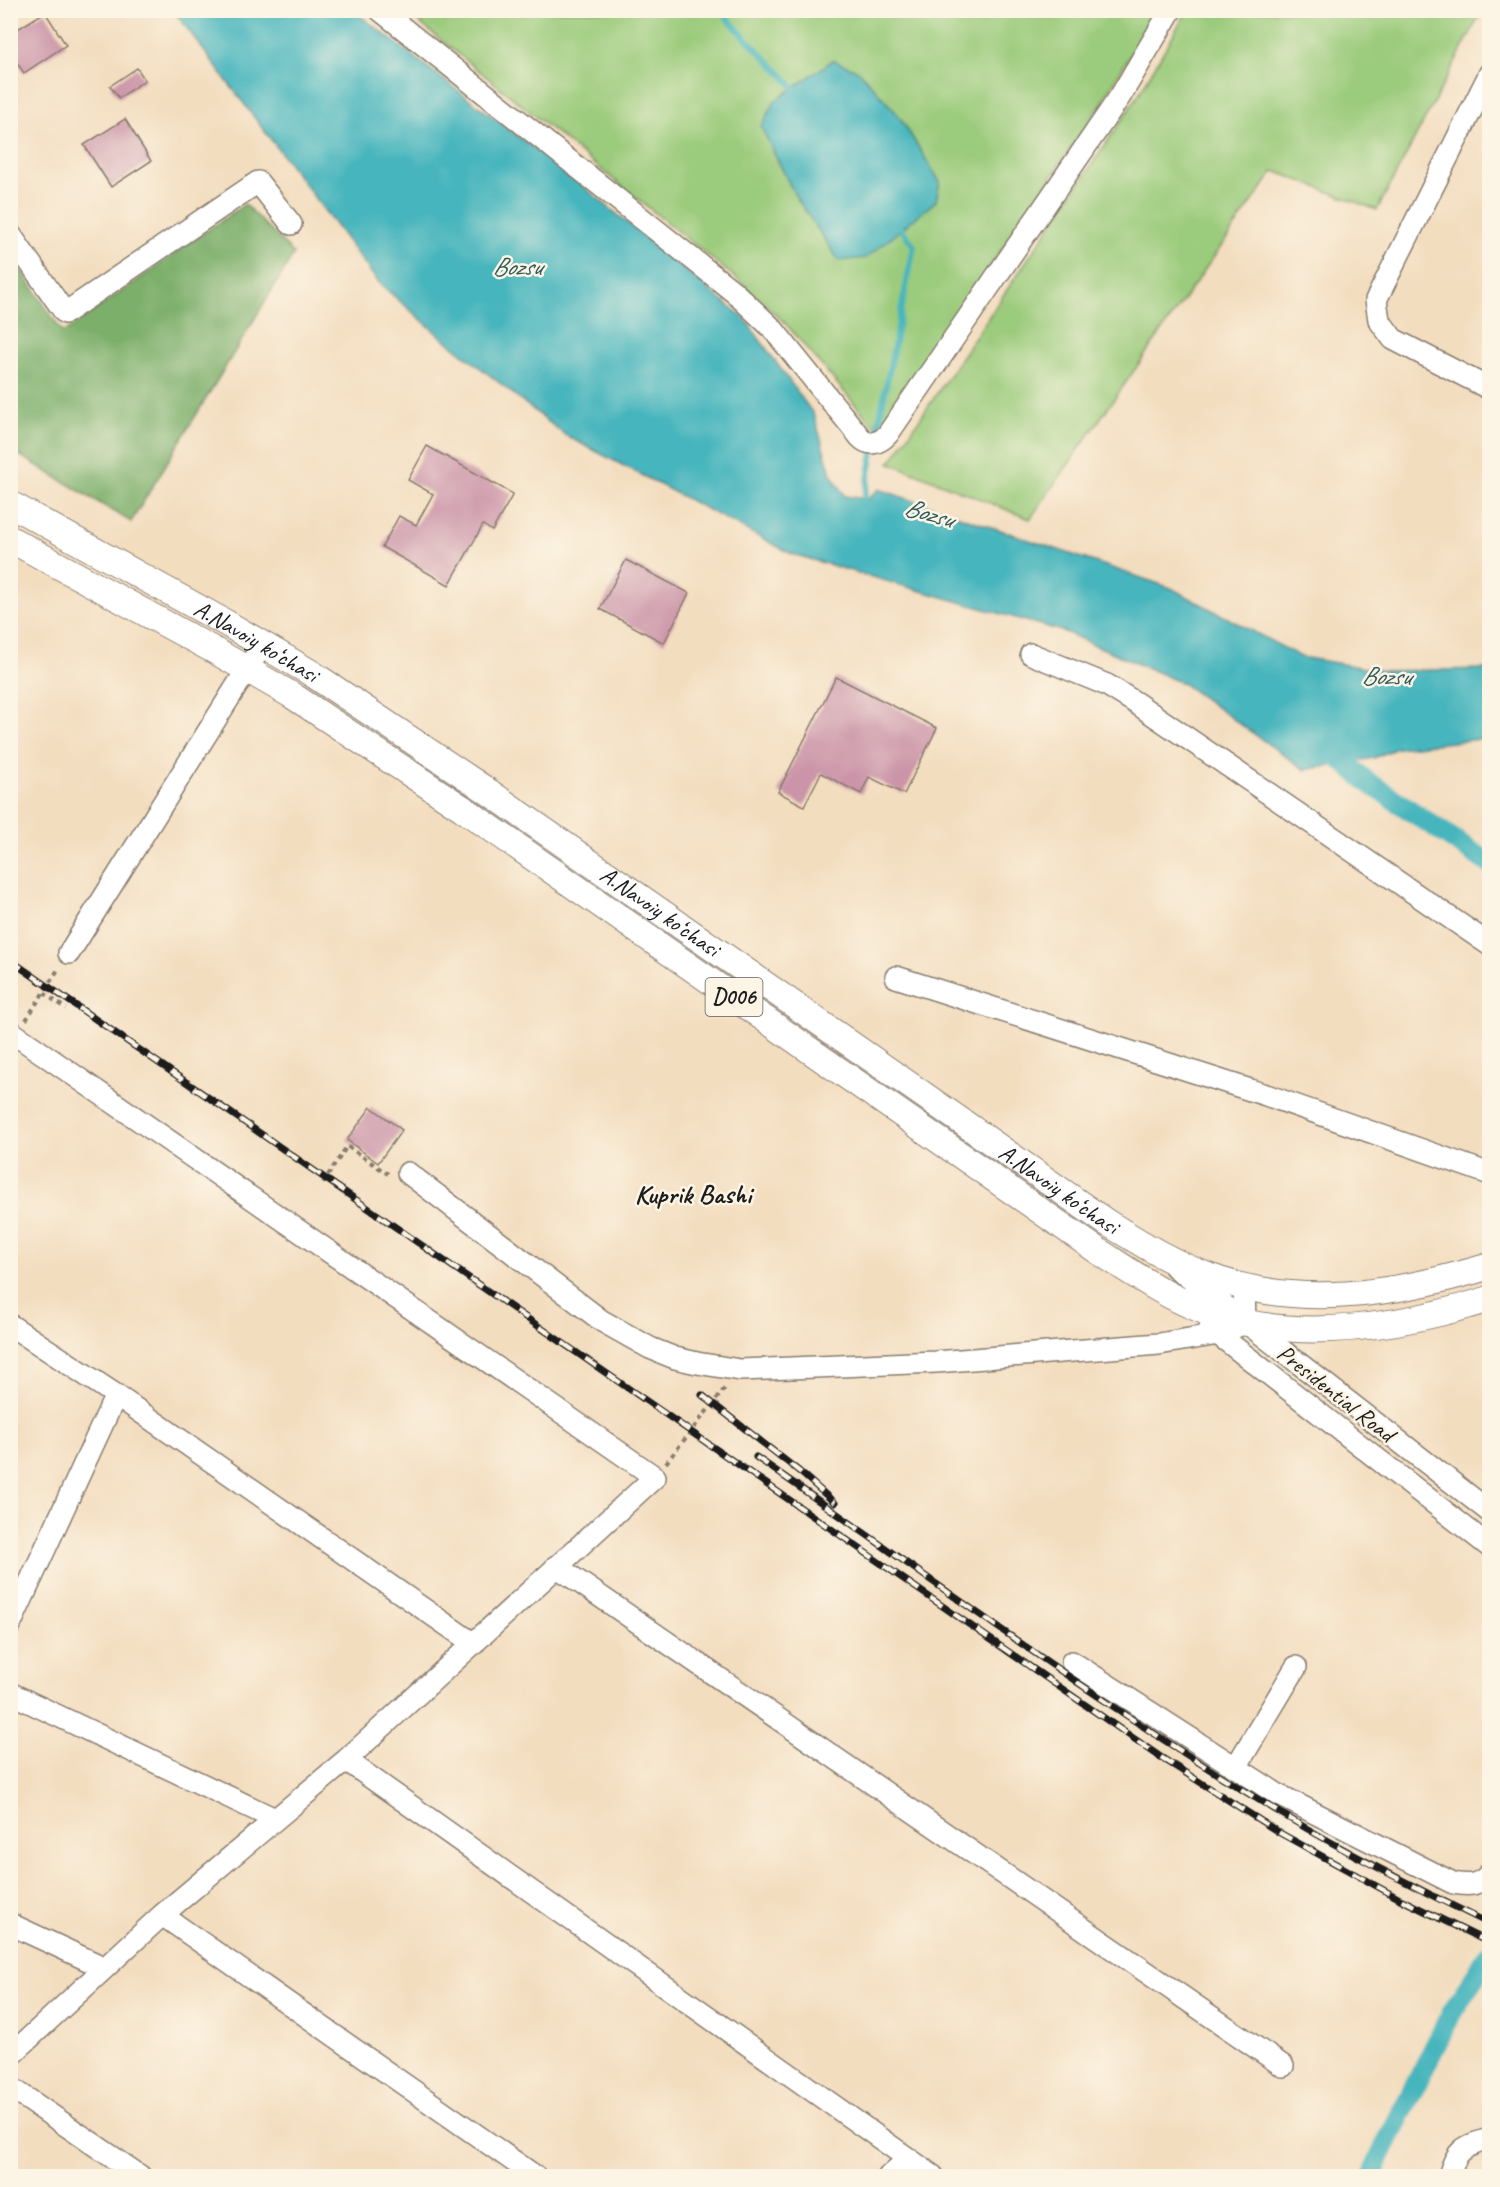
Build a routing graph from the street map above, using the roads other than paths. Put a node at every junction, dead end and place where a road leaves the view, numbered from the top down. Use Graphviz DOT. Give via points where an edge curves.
graph roads {
  1 [pos="380,10"];
  2 [pos="1172,10"];
  3 [pos="1490,73"];
  4 [pos="291,224"];
  5 [pos="10,234"];
  6 [pos="1490,389"];
  7 [pos="10,504"];
  8 [pos="10,539"];
  9 [pos="226,623"];
  10 [pos="263,644"];
  11 [pos="217,652"];
  12 [pos="1032,654"];
  13 [pos="247,669"];
  14 [pos="311,674"];
  15 [pos="292,696"];
  16 [pos="1490,945"];
  17 [pos="69,952"];
  18 [pos="896,977"];
  19 [pos="13,1033"];
  20 [pos="408,1173"];
  21 [pos="1490,1174"];
  22 [pos="1157,1253"];
  23 [pos="1490,1266"];
  24 [pos="1149,1283"];
  25 [pos="1244,1287"];
  26 [pos="1490,1299"];
  27 [pos="1245,1323"];
  28 [pos="10,1325"];
  29 [pos="1219,1334"];
  30 [pos="116,1395"];
  31 [pos="1490,1512"];
  32 [pos="1490,1547"];
  33 [pos="556,1566"];
  34 [pos="10,1625"];
  35 [pos="474,1644"];
  36 [pos="1072,1662"];
  37 [pos="1296,1667"];
  38 [pos="10,1693"];
  39 [pos="346,1760"];
  40 [pos="1236,1767"];
  41 [pos="275,1819"];
  42 [pos="1490,1873"];
  43 [pos="162,1915"];
  44 [pos="10,1924"];
  45 [pos="105,1968"];
  46 [pos="10,2056"];
  47 [pos="1283,2066"];
  48 [pos="10,2087"];
  49 [pos="1490,2139"];
  50 [pos="908,2159"];
  51 [pos="140,2176"];
  52 [pos="535,2176"];
  53 [pos="889,2176"];
  54 [pos="933,2176"];
  55 [pos="1449,2176"];
  1 -- 2 [label="street" via="747,304 789,348 860,437 872,443 888,434 1121,95"];
  3 -- 6 [label="street" via="1376,300 1379,320 1393,339"];
  4 -- 5 [label="street" via="258,182 65,313"];
  7 -- 9 [label="main road, A.Navoiy ko‘chasi / D006"];
  8 -- 11 [label="main road, D006"];
  9 -- 10 [label="main road, A.Navoiy ko‘chasi / D006"];
  9 -- 11 [label="main road" via="230,641"];
  10 -- 13 [label="street"];
  10 -- 14 [label="main road, A.Navoiy ko‘chasi / D006"];
  11 -- 13 [label="main road, D006"];
  12 -- 16 [label="street" via="1107,685 1136,703"];
  13 -- 15 [label="main road, D006"];
  13 -- 17 [label="street"];
  14 -- 15 [label="main road" via="294,678"];
  14 -- 22 [label="main road, A.Navoiy ko‘chasi / D006" via="483,788 1106,1222"];
  15 -- 24 [label="main road, D006" via="462,808 1088,1245"];
  18 -- 21 [label="street" via="1266,1095"];
  19 -- 33 [label="street" via="655,1477"];
  20 -- 29 [label="street" via="577,1303 625,1335 675,1358 740,1370 936,1362 1159,1344"];
  22 -- 25 [label="main road, A.Navoiy ko‘chasi / D006" via="1205,1275"];
  22 -- 27 [label="street, Presidential Road"];
  23 -- 25 [label="main road, A.Navoiy ko‘chasi / D006" via="1440,1280 1361,1294 1302,1295"];
  24 -- 27 [label="main road, D006" via="1201,1310"];
  24 -- 29 [label="street, Presidential Road"];
  25 -- 27 [label="street"];
  26 -- 27 [label="main road, D006" via="1362,1326 1305,1329"];
  27 -- 29 [label="street"];
  27 -- 31 [label="street, Presidential Road"];
  28 -- 30 [label="street"];
  29 -- 32 [label="street, Presidential Road"];
  30 -- 34 [label="street"];
  30 -- 35 [label="street"];
  33 -- 35 [label="street"];
  33 -- 47 [label="street"];
  35 -- 39 [label="street"];
  36 -- 40 [label="street"];
  37 -- 40 [label="street"];
  38 -- 41 [label="street"];
  39 -- 41 [label="street"];
  39 -- 50 [label="street"];
  40 -- 42 [label="street" via="1277,1794 1453,1883 1469,1886"];
  41 -- 43 [label="street"];
  43 -- 45 [label="street"];
  43 -- 52 [label="street"];
  44 -- 45 [label="street"];
  45 -- 46 [label="street"];
  48 -- 51 [label="street"];
  49 -- 55 [label="street" via="1461,2149"];
  50 -- 53 [label="street"];
  50 -- 54 [label="street"];
}
